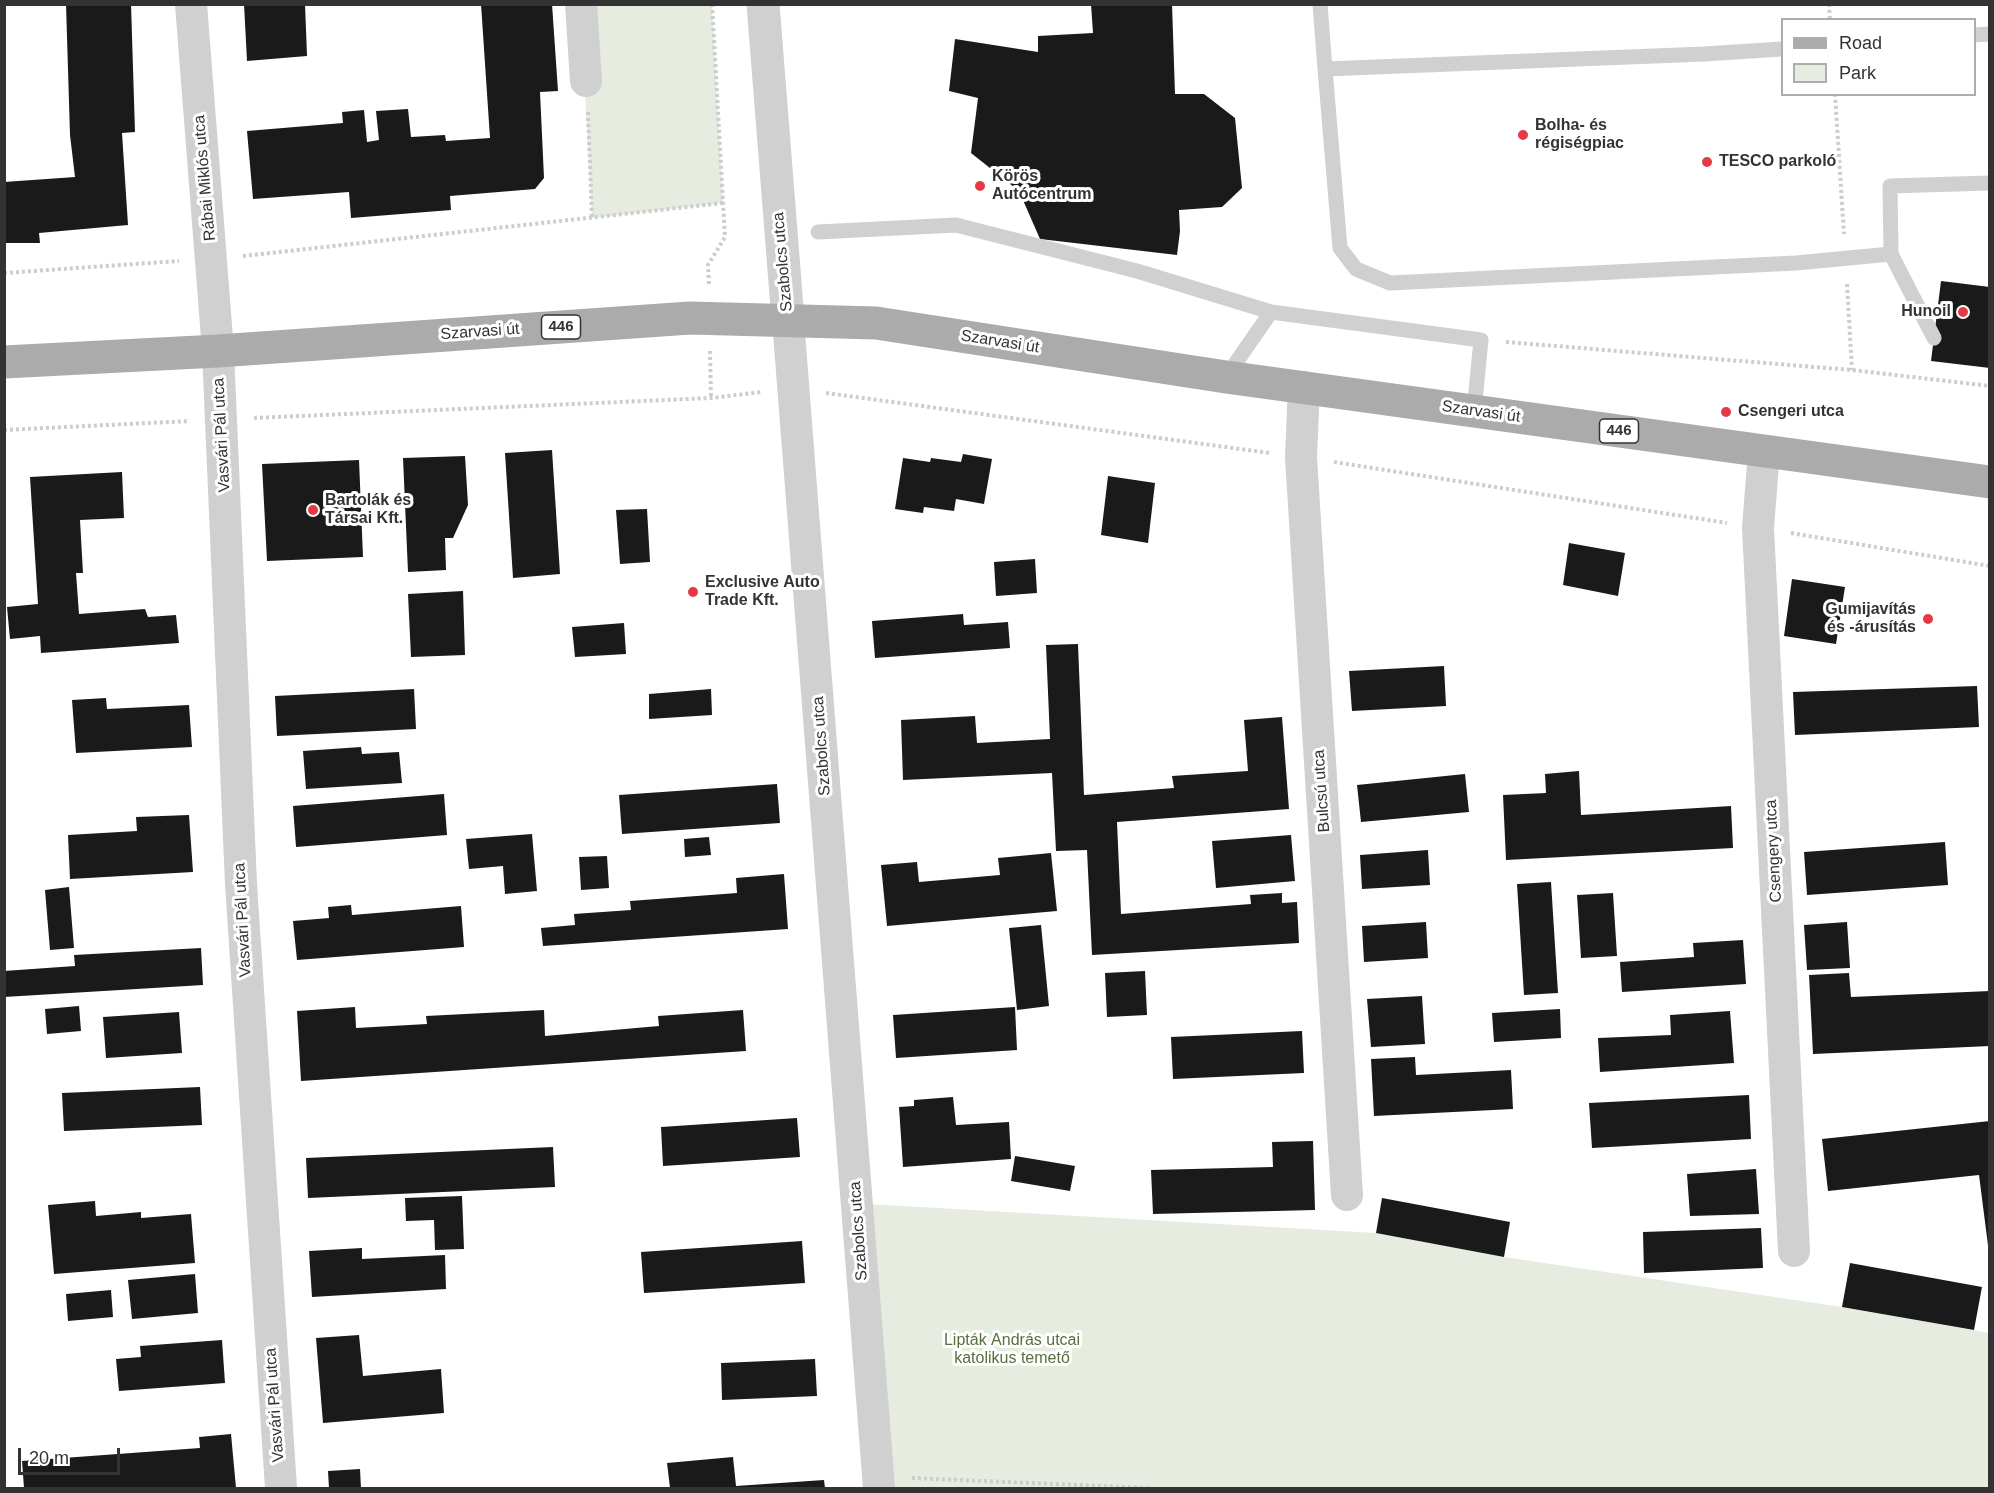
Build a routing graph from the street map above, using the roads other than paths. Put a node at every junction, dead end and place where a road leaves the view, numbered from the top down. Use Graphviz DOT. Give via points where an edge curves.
graph roads {
  1 [pos="190,4"];
  2 [pos="581,4"];
  3 [pos="763,4"];
  4 [pos="1320,4"];
  5 [pos="1781,49"];
  6 [pos="1325,69"];
  7 [pos="586,81"];
  8 [pos="1989,183"];
  9 [pos="818,232"];
  10 [pos="1891,254"];
  11 [pos="1271,312"];
  12 [pos="788,320"];
  13 [pos="1934,338"];
  14 [pos="218,351"];
  15 [pos="4,362"];
  16 [pos="1226,377"];
  17 [pos="1304,387"];
  18 [pos="1474,411"];
  19 [pos="1764,451"];
  20 [pos="1989,482"];
  21 [pos="1347,1195"];
  22 [pos="1794,1251"];
  23 [pos="878,1483"];
  24 [pos="281,1488"];
  1 -- 14 [label="street, Rábai Miklós utca"];
  2 -- 7 [label="street"];
  3 -- 12 [label="street, Szabolcs utca"];
  4 -- 6 [label="lane"];
  5 -- 6 [label="lane"];
  6 -- 10 [label="lane" via="1340,249 1356,269 1390,283 1796,263"];
  8 -- 10 [label="lane" via="1890,186"];
  9 -- 11 [label="lane" via="956,225 1137,270"];
  10 -- 13 [label="lane"];
  11 -- 16 [label="lane"];
  11 -- 18 [label="lane" via="1481,340"];
  12 -- 14 [label="main road, Szarvasi út / 446" via="710,319"];
  12 -- 16 [label="main road, Szarvasi út / 446" via="876,323"];
  12 -- 23 [label="street, Szabolcs utca"];
  14 -- 15 [label="main road, Szarvasi út / 446"];
  14 -- 24 [label="street, Vasvári Pál utca" via="240,884"];
  16 -- 17 [label="main road, Szarvasi út / 446"];
  17 -- 18 [label="main road, Szarvasi út / 446"];
  17 -- 21 [label="street, Bulcsú utca" via="1301,457"];
  18 -- 19 [label="main road, Szarvasi út / 446"];
  19 -- 20 [label="main road, Szarvasi út / 446"];
  19 -- 22 [label="street, Csengery utca" via="1758,528"];
}
